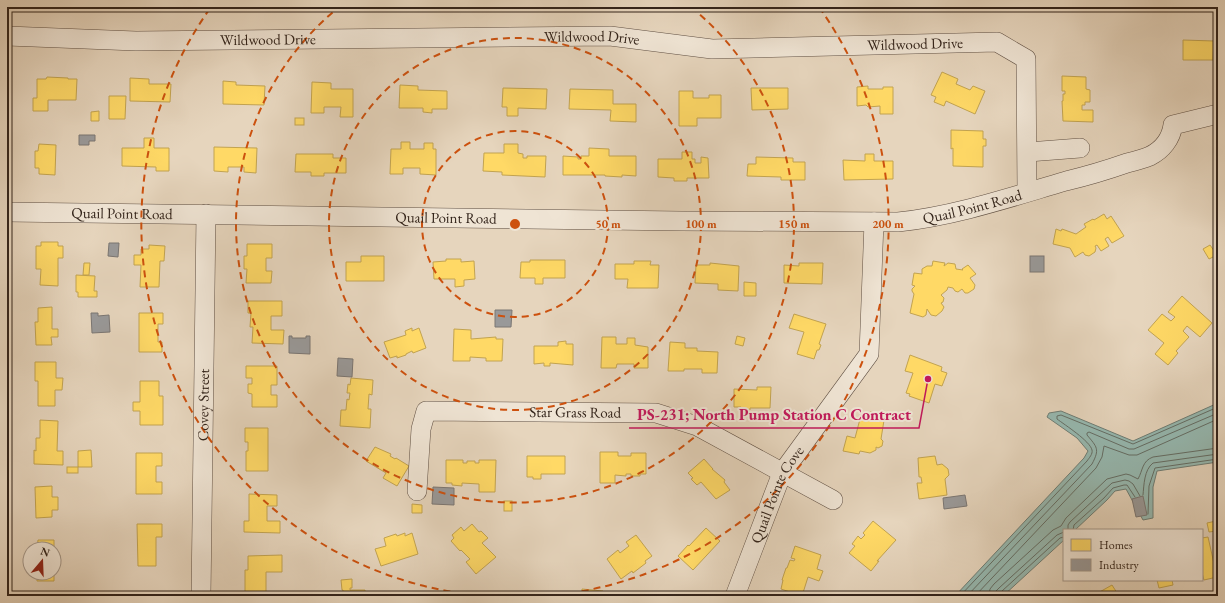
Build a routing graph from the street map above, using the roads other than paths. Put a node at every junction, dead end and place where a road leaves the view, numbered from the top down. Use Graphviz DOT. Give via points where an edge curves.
graph roads {
  1 [pos="7,36"];
  2 [pos="1218,114"];
  3 [pos="1080,148"];
  4 [pos="1028,152"];
  5 [pos="1027,192"];
  6 [pos="7,212"];
  7 [pos="206,214"];
  8 [pos="874,222"];
  9 [pos="782,472"];
  10 [pos="417,491"];
  11 [pos="833,500"];
  12 [pos="201,596"];
  13 [pos="735,596"];
  1 -- 4 [label="street, Wildwood Drive" via="136,41 610,36 712,49 997,42 1026,59"];
  2 -- 5 [label="street, Quail Point Road" via="1173,125 1167,142 1150,156"];
  3 -- 4 [label="street"];
  4 -- 5 [label="street"];
  5 -- 8 [label="street, Quail Point Road" via="926,219"];
  6 -- 7 [label="street, Quail Point Road"];
  7 -- 8 [label="street, Quail Point Road"];
  7 -- 12 [label="street, Covey Street"];
  8 -- 9 [label="street, Quail Pointe Cove" via="868,354"];
  9 -- 10 [label="street, Star Grass Road" via="697,426 656,413 426,411 421,429"];
  9 -- 11 [label="street, Star Grass Road"];
  9 -- 13 [label="street, Quail Pointe Cove"];
}
